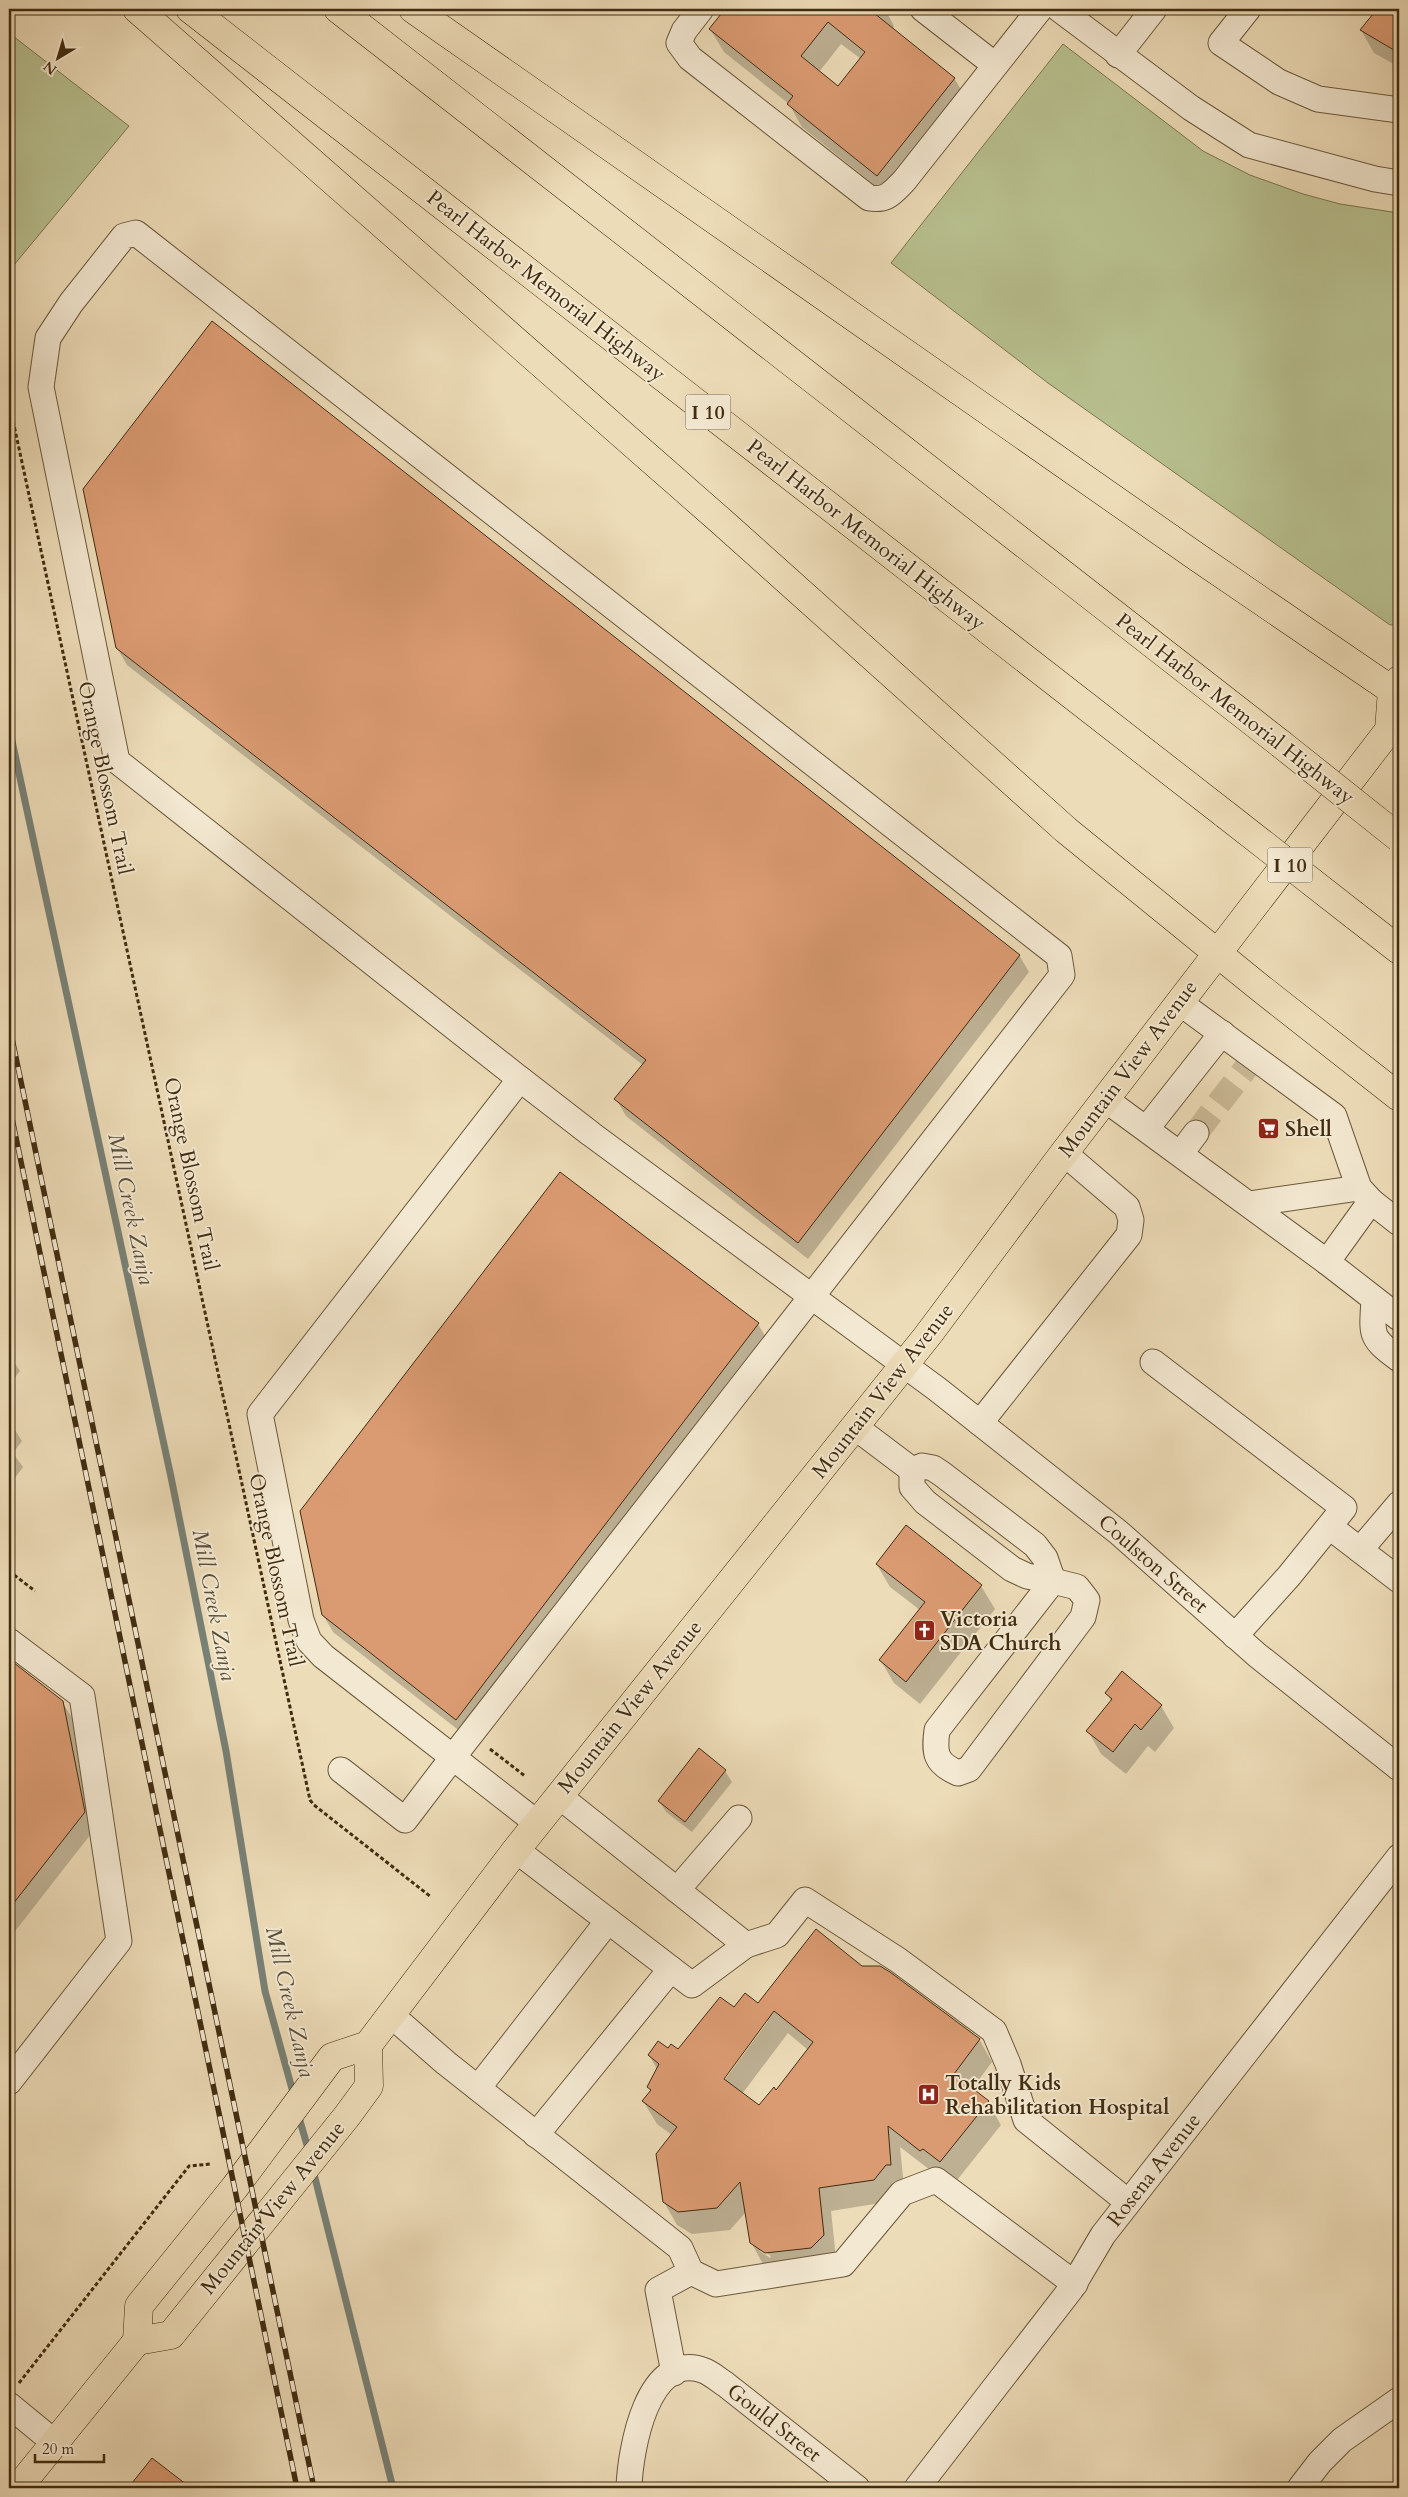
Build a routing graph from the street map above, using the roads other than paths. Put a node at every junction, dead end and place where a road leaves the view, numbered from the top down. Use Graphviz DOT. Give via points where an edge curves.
graph roads {
  1 [pos="137,9"];
  2 [pos="190,9"];
  3 [pos="338,9"];
  4 [pos="413,9"];
  5 [pos="701,9"];
  6 [pos="923,9"];
  7 [pos="1040,9"];
  8 [pos="1059,9"];
  9 [pos="1154,9"];
  10 [pos="1248,9"];
  11 [pos="1118,55"];
  12 [pos="996,65"];
  13 [pos="1399,110"];
  14 [pos="1399,182"];
  15 [pos="1397,688"];
  16 [pos="1394,729"];
  17 [pos="1399,838"];
  18 [pos="1399,950"];
  19 [pos="1217,953"];
  20 [pos="1180,1003"];
  21 [pos="1222,1033"];
  22 [pos="520,1079"];
  23 [pos="1399,1097"];
  24 [pos="1106,1100"];
  25 [pos="1147,1128"];
  26 [pos="1196,1133"];
  27 [pos="1064,1153"];
  28 [pos="1181,1153"];
  29 [pos="1365,1194"];
  30 [pos="1249,1204"];
  31 [pos="1399,1223"];
  32 [pos="1327,1262"];
  33 [pos="812,1297"];
  34 [pos="1374,1299"];
  35 [pos="1399,1318"];
  36 [pos="1399,1359"];
  37 [pos="1153,1362"];
  38 [pos="905,1364"];
  39 [pos="980,1423"];
  40 [pos="855,1427"];
  41 [pos="912,1470"];
  42 [pos="1399,1504"];
  43 [pos="1330,1526"];
  44 [pos="1360,1550"];
  45 [pos="1399,1580"];
  46 [pos="1053,1581"];
  47 [pos="1235,1636"];
  48 [pos="9,1641"];
  49 [pos="453,1757"];
  50 [pos="1399,1768"];
  51 [pos="341,1770"];
  52 [pos="559,1796"];
  53 [pos="739,1818"];
  54 [pos="537,1823"];
  55 [pos="516,1850"];
  56 [pos="1399,1857"];
  57 [pos="677,1890"];
  58 [pos="608,1921"];
  59 [pos="746,1945"];
  60 [pos="671,1969"];
  61 [pos="391,2015"];
  62 [pos="368,2045"];
  63 [pos="9,2082"];
  64 [pos="478,2088"];
  65 [pos="536,2135"];
  66 [pos="1128,2202"];
  67 [pos="691,2272"];
  68 [pos="1075,2284"];
  69 [pos="137,2341"];
  70 [pos="680,2371"];
  71 [pos="11,2397"];
  72 [pos="1399,2400"];
  73 [pos="54,2442"];
  74 [pos="18,2488"];
  75 [pos="628,2488"];
  76 [pos="857,2488"];
  77 [pos="917,2488"];
  78 [pos="1300,2488"];
  1 -- 19 [label="main road" via="721,521 1066,830"];
  2 -- 18 [label="main road, Pearl Harbor Memorial Highway / I 10, bridge"];
  3 -- 17 [label="main road, Pearl Harbor Memorial Highway, bridge"];
  4 -- 15 [label="main road" via="1189,551"];
  5 -- 12 [label="street" via="679,43 690,58 869,198 888,198"];
  6 -- 12 [label="street"];
  7 -- 12 [label="street"];
  8 -- 11 [label="street"];
  9 -- 11 [label="street"];
  10 -- 13 [label="street" via="1221,43 1279,82 1318,99"];
  11 -- 14 [label="street" via="1248,145 1375,179"];
  15 -- 16 [label="main road, Mountain View Avenue"];
  16 -- 19 [label="main road, Mountain View Avenue"];
  19 -- 20 [label="main road, Mountain View Avenue"];
  19 -- 23 [label="main road"];
  20 -- 21 [label="street"];
  20 -- 24 [label="main road, Mountain View Avenue"];
  21 -- 25 [label="street"];
  21 -- 29 [label="street" via="1251,1063 1334,1116"];
  22 -- 33 [label="street, Coulston Street"];
  22 -- 33 [label="street, Coulston Street" via="117,761 40,387 48,338 124,236 136,233 1059,956 1062,975"];
  22 -- 49 [label="street" via="260,1414 300,1620 309,1641 323,1656"];
  24 -- 25 [label="street"];
  24 -- 27 [label="main road, Mountain View Avenue"];
  25 -- 28 [label="street"];
  26 -- 28 [label="street"];
  27 -- 38 [label="main road, Mountain View Avenue"];
  27 -- 39 [label="street" via="1127,1207 1131,1220 1129,1235"];
  28 -- 30 [label="street"];
  29 -- 30 [label="street"];
  29 -- 31 [label="street"];
  29 -- 32 [label="street"];
  30 -- 32 [label="street"];
  32 -- 34 [label="street"];
  33 -- 38 [label="street, Coulston Street"];
  33 -- 49 [label="street"];
  34 -- 35 [label="street"];
  34 -- 36 [label="street" via="1372,1330 1378,1344"];
  37 -- 43 [label="street" via="1344,1508"];
  38 -- 39 [label="street, Coulston Street"];
  38 -- 40 [label="main road, Mountain View Avenue"];
  39 -- 47 [label="street, Coulston Street" via="1118,1532"];
  40 -- 41 [label="street"];
  40 -- 52 [label="main road, Mountain View Avenue"];
  41 -- 46 [label="street" via="912,1487 925,1502 1012,1569 1027,1576"];
  41 -- 46 [label="street" via="922,1466 933,1468 1035,1545 1045,1558"];
  42 -- 44 [label="street"];
  43 -- 44 [label="street"];
  43 -- 47 [label="street"];
  44 -- 45 [label="street"];
  46 -- 46 [label="street" via="937,1730 936,1755 944,1767 958,1773 969,1768 1083,1617 1087,1600 1077,1586"];
  47 -- 50 [label="street, Coulston Street"];
  48 -- 63 [label="street" via="82,1696 119,1941"];
  49 -- 51 [label="street" via="404,1820"];
  49 -- 54 [label="street"];
  52 -- 54 [label="main road, Mountain View Avenue"];
  52 -- 57 [label="street"];
  53 -- 57 [label="street"];
  54 -- 55 [label="main road, Mountain View Avenue"];
  55 -- 58 [label="street"];
  55 -- 61 [label="main road, Mountain View Avenue"];
  56 -- 66 [label="street, Rosena Avenue"];
  57 -- 59 [label="street"];
  58 -- 60 [label="street"];
  58 -- 64 [label="street"];
  59 -- 60 [label="street" via="692,1985"];
  59 -- 66 [label="street" via="777,1935 805,1900 898,1960 994,2031 1026,2120"];
  60 -- 65 [label="street"];
  61 -- 62 [label="main road, Mountain View Avenue"];
  61 -- 64 [label="street"];
  62 -- 69 [label="main road, Mountain View Avenue" via="332,2057 235,2187 138,2306"];
  62 -- 69 [label="main road, Mountain View Avenue" via="369,2086 347,2116 171,2335"];
  64 -- 65 [label="street"];
  65 -- 67 [label="street" via="680,2248"];
  66 -- 68 [label="street, Rosena Avenue" via="1103,2235"];
  67 -- 68 [label="street" via="716,2284 843,2264 902,2193 936,2180"];
  67 -- 70 [label="street" via="658,2290"];
  68 -- 77 [label="street, Rosena Avenue"];
  69 -- 73 [label="main road"];
  70 -- 75 [label="street" via="656,2387 648,2400 630,2460"];
  70 -- 76 [label="street, Gould Street" via="705,2371 725,2384"];
  71 -- 73 [label="street"];
  72 -- 78 [label="street" via="1342,2440"];
  73 -- 74 [label="main road"];
}
